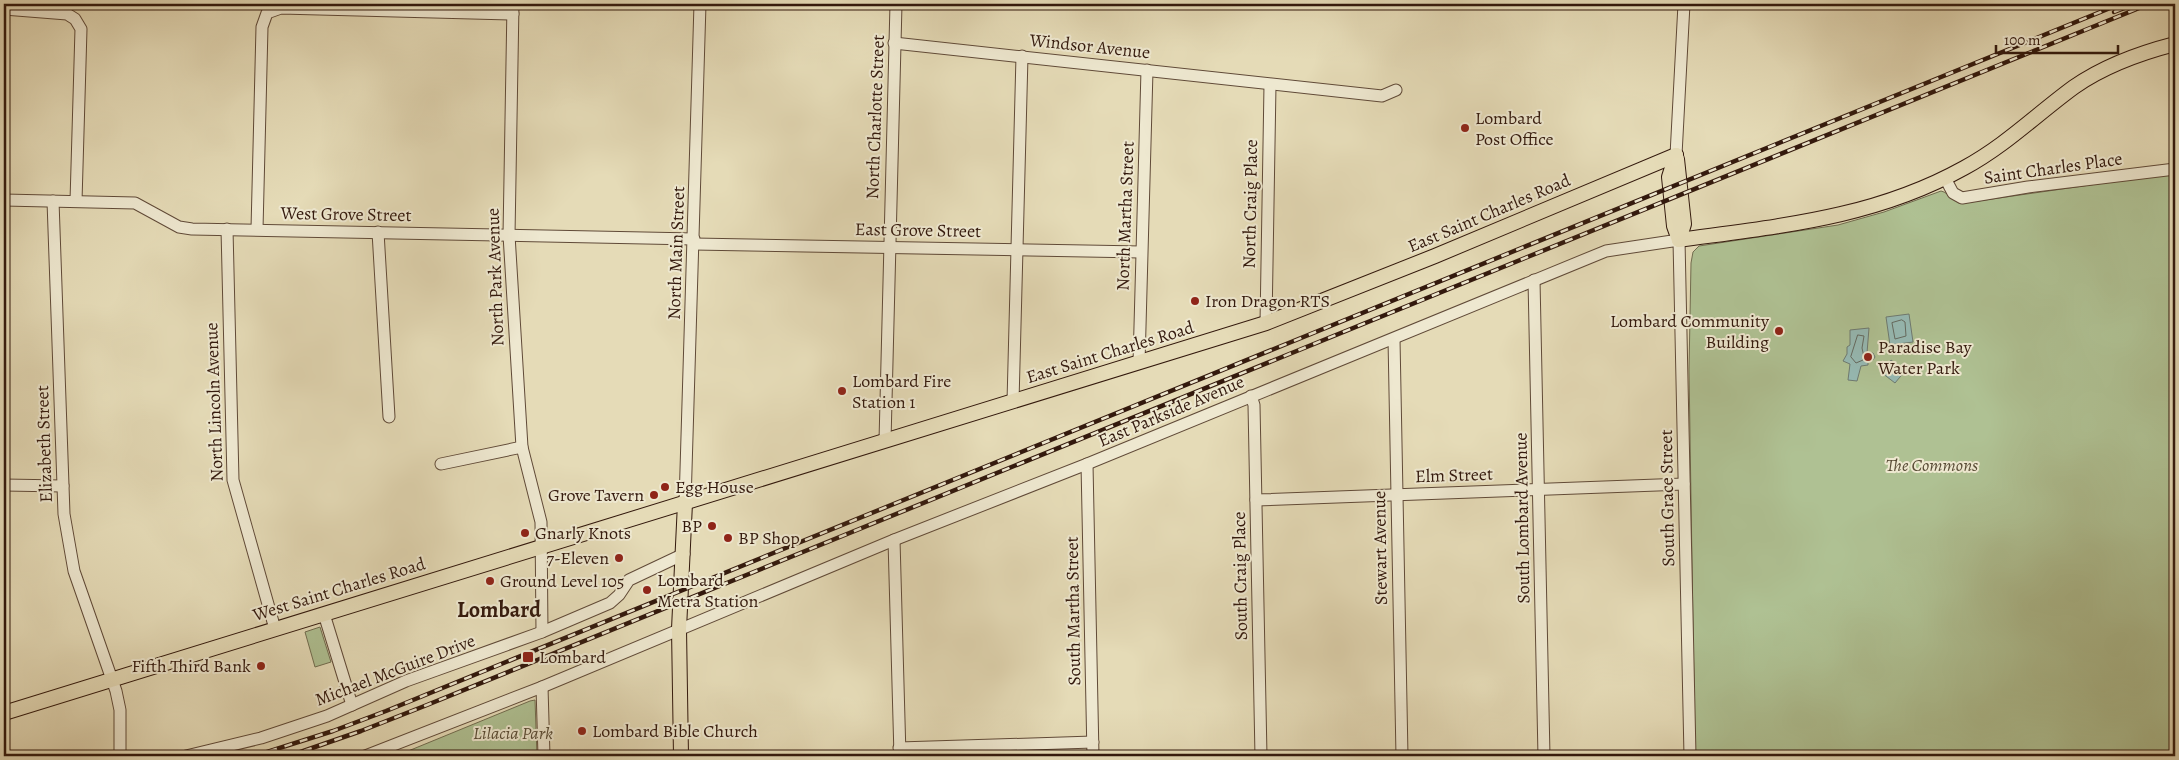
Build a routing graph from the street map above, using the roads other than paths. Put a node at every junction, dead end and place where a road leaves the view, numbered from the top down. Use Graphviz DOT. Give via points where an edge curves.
graph roads {
  1 [pos="700,4"];
  2 [pos="896,4"];
  3 [pos="1684,4"];
  4 [pos="4,9"];
  5 [pos="513,9"];
  6 [pos="894,43"];
  7 [pos="2175,44"];
  8 [pos="1022,56"];
  9 [pos="1147,70"];
  10 [pos="1270,85"];
  11 [pos="1396,90"];
  12 [pos="1676,155"];
  13 [pos="2175,169"];
  14 [pos="1945,178"];
  15 [pos="4,200"];
  16 [pos="53,201"];
  17 [pos="76,201"];
  18 [pos="227,229"];
  19 [pos="257,229"];
  20 [pos="378,232"];
  21 [pos="509,235"];
  22 [pos="1679,240"];
  23 [pos="694,242"];
  24 [pos="889,247"];
  25 [pos="1017,249"];
  26 [pos="1141,252"];
  27 [pos="1534,280"];
  28 [pos="1266,323"];
  29 [pos="1394,339"];
  30 [pos="1139,363"];
  31 [pos="1251,396"];
  32 [pos="1013,402"];
  33 [pos="389,418"];
  34 [pos="885,441"];
  35 [pos="522,447"];
  36 [pos="441,464"];
  37 [pos="1087,464"];
  38 [pos="1684,484"];
  39 [pos="4,485"];
  40 [pos="63,486"];
  41 [pos="1538,489"];
  42 [pos="1397,494"];
  43 [pos="1256,500"];
  44 [pos="686,503"];
  45 [pos="894,540"];
  46 [pos="540,546"];
  47 [pos="684,554"];
  48 [pos="324,614"];
  49 [pos="274,629"];
  50 [pos="679,629"];
  51 [pos="542,632"];
  52 [pos="112,679"];
  53 [pos="542,687"];
  54 [pos="352,705"];
  55 [pos="4,713"];
  56 [pos="1093,742"];
  57 [pos="900,752"];
  58 [pos="120,756"];
  59 [pos="186,756"];
  60 [pos="365,756"];
  61 [pos="544,756"];
  62 [pos="681,756"];
  63 [pos="1093,756"];
  64 [pos="1261,756"];
  65 [pos="1402,756"];
  66 [pos="1544,756"];
  67 [pos="1690,756"];
  1 -- 23 [label="street, North Main Street"];
  2 -- 6 [label="street, North Charlotte Street"];
  3 -- 12 [label="street"];
  4 -- 17 [label="street" via="63,13 75,19 81,33"];
  5 -- 19 [label="street" via="281,8 268,13 262,27"];
  5 -- 21 [label="street, North Park Avenue"];
  6 -- 8 [label="street, Windsor Avenue"];
  6 -- 24 [label="street, North Charlotte Street"];
  7 -- 14 [label="main road" via="2098,72 1990,152"];
  8 -- 9 [label="street, Windsor Avenue"];
  8 -- 25 [label="street"];
  9 -- 10 [label="street, Windsor Avenue"];
  9 -- 26 [label="street, North Martha Street"];
  10 -- 11 [label="street, Windsor Avenue" via="1382,96"];
  10 -- 28 [label="street, North Craig Place"];
  12 -- 22 [label="main road" via="1669,177 1674,226"];
  12 -- 28 [label="main road, East Saint Charles Road"];
  13 -- 14 [label="street, Saint Charles Place" via="1962,198 1953,193"];
  14 -- 22 [label="main road" via="1884,203 1835,216"];
  15 -- 16 [label="street, West Grove Street"];
  16 -- 17 [label="street, West Grove Street"];
  16 -- 40 [label="street, Elizabeth Street"];
  17 -- 18 [label="street, West Grove Street" via="135,203 179,227"];
  18 -- 19 [label="street, West Grove Street"];
  18 -- 49 [label="street, North Lincoln Avenue" via="233,480"];
  19 -- 20 [label="street, West Grove Street"];
  20 -- 21 [label="street, West Grove Street"];
  20 -- 33 [label="street"];
  21 -- 23 [label="street, West Grove Street"];
  21 -- 35 [label="street, North Park Avenue"];
  22 -- 27 [label="street, East Parkside Avenue" via="1606,251"];
  22 -- 38 [label="street, South Grace Street"];
  23 -- 24 [label="street, East Grove Street"];
  23 -- 44 [label="street, North Main Street"];
  24 -- 25 [label="street, East Grove Street"];
  24 -- 34 [label="street, North Charlotte Street"];
  25 -- 26 [label="street, East Grove Street"];
  25 -- 32 [label="street"];
  26 -- 30 [label="street, North Martha Street"];
  27 -- 29 [label="street, East Parkside Avenue"];
  27 -- 41 [label="street, South Lombard Avenue"];
  28 -- 30 [label="main road, East Saint Charles Road"];
  29 -- 31 [label="street, East Parkside Avenue"];
  29 -- 42 [label="street, Stewart Avenue"];
  30 -- 32 [label="main road, East Saint Charles Road"];
  31 -- 37 [label="street, East Parkside Avenue"];
  31 -- 43 [label="street, South Craig Place" via="1254,405"];
  32 -- 34 [label="main road, East Saint Charles Road"];
  34 -- 44 [label="main road, East Saint Charles Road"];
  35 -- 36 [label="street"];
  35 -- 46 [label="street, North Park Avenue" via="541,522"];
  37 -- 45 [label="street, East Parkside Avenue"];
  37 -- 56 [label="street, South Martha Street"];
  38 -- 41 [label="street, Elm Street"];
  38 -- 67 [label="street, South Grace Street"];
  39 -- 40 [label="street"];
  40 -- 52 [label="street, Elizabeth Street" via="64,514 74,571"];
  41 -- 42 [label="street, Elm Street"];
  41 -- 66 [label="street, South Lombard Avenue"];
  42 -- 43 [label="street, Elm Street"];
  42 -- 65 [label="street, Stewart Avenue"];
  43 -- 64 [label="street, South Craig Place"];
  44 -- 46 [label="main road, West Saint Charles Road"];
  44 -- 47 [label="main road"];
  45 -- 50 [label="street, East Parkside Avenue"];
  45 -- 57 [label="street"];
  46 -- 48 [label="main road, West Saint Charles Road"];
  46 -- 51 [label="street, North Park Avenue"];
  47 -- 50 [label="main road"];
  47 -- 51 [label="street, Michael McGuire Drive" via="629,580 610,603"];
  48 -- 49 [label="main road, West Saint Charles Road"];
  48 -- 54 [label="street"];
  49 -- 52 [label="main road, West Saint Charles Road"];
  50 -- 53 [label="street, East Parkside Avenue"];
  50 -- 62 [label="main road"];
  51 -- 54 [label="street, Michael McGuire Drive"];
  52 -- 55 [label="main road, West Saint Charles Road"];
  52 -- 58 [label="street, Elizabeth Street" via="120,710"];
  53 -- 60 [label="street, East Parkside Avenue"];
  53 -- 61 [label="street"];
  54 -- 59 [label="street, Michael McGuire Drive" via="288,730"];
  56 -- 57 [label="street"];
  56 -- 63 [label="street, South Martha Street"];
}
